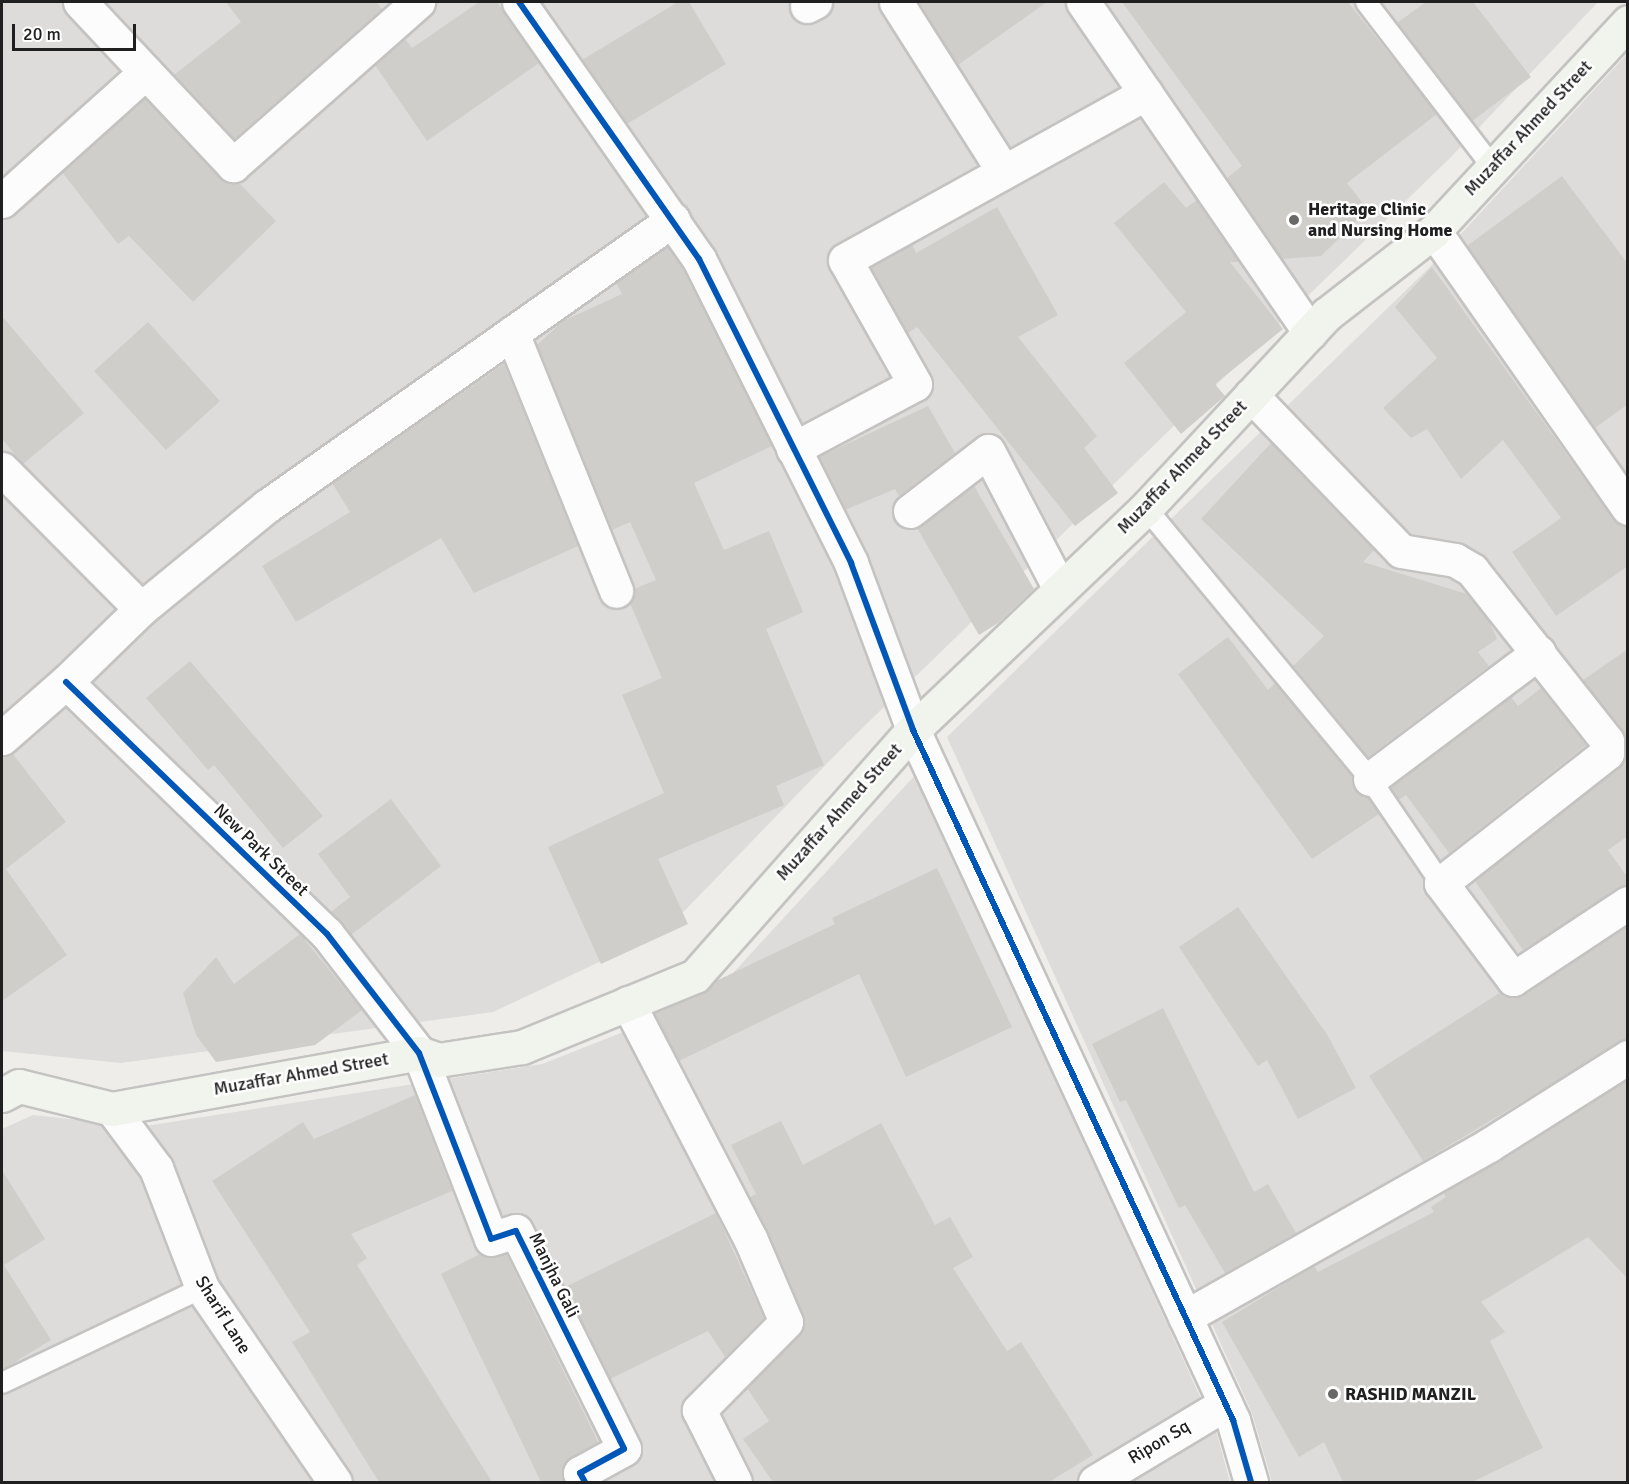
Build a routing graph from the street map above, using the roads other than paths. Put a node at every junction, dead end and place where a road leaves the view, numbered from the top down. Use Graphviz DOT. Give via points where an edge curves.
graph roads {
  1 [pos="80,2"];
  2 [pos="418,2"];
  3 [pos="519,2"];
  4 [pos="896,2"];
  5 [pos="1083,2"];
  6 [pos="1366,2"];
  7 [pos="1625,31"];
  8 [pos="146,72"];
  9 [pos="1146,93"];
  10 [pos="1492,166"];
  11 [pos="1004,172"];
  12 [pos="2,201"];
  13 [pos="673,220"];
  14 [pos="1434,231"];
  15 [pos="1310,332"];
  16 [pos="512,333"];
  17 [pos="1251,395"];
  18 [pos="793,449"];
  19 [pos="2,469"];
  20 [pos="1146,508"];
  21 [pos="1628,508"];
  22 [pos="910,511"];
  23 [pos="1060,589"];
  24 [pos="616,591"];
  25 [pos="141,609"];
  26 [pos="1539,652"];
  27 [pos="66,682"];
  28 [pos="914,730"];
  29 [pos="2,738"];
  30 [pos="1370,779"];
  31 [pos="1442,883"];
  32 [pos="1628,903"];
  33 [pos="628,1003"];
  34 [pos="419,1053"];
  35 [pos="1628,1057"];
  36 [pos="2,1095"];
  37 [pos="112,1109"];
  38 [pos="202,1288"];
  39 [pos="1185,1317"];
  40 [pos="2,1383"];
  41 [pos="1225,1404"];
  42 [pos="335,1482"];
  43 [pos="585,1482"];
  44 [pos="735,1482"];
  45 [pos="1095,1482"];
  46 [pos="1251,1482"];
  1 -- 8 [label="street"];
  2 -- 8 [label="street" via="233,165"];
  3 -- 13 [label="street"];
  4 -- 11 [label="street"];
  5 -- 9 [label="street"];
  6 -- 10 [label="lane"];
  7 -- 10 [label="main road, Muzaffar Ahmed Street"];
  8 -- 12 [label="street"];
  9 -- 11 [label="street"];
  9 -- 15 [label="street"];
  10 -- 14 [label="main road, Muzaffar Ahmed Street"];
  11 -- 18 [label="street" via="845,260 915,384"];
  13 -- 16 [label="street"];
  13 -- 18 [label="street" via="699,259"];
  14 -- 15 [label="main road, Muzaffar Ahmed Street" via="1327,314"];
  14 -- 21 [label="street"];
  15 -- 17 [label="main road, Muzaffar Ahmed Street"];
  16 -- 24 [label="street"];
  16 -- 25 [label="street" via="267,506"];
  17 -- 20 [label="main road, Muzaffar Ahmed Street"];
  17 -- 26 [label="street" via="1401,551 1455,560 1472,570"];
  18 -- 28 [label="street" via="850,563"];
  19 -- 25 [label="street"];
  20 -- 23 [label="main road, Muzaffar Ahmed Street"];
  20 -- 30 [label="lane"];
  22 -- 23 [label="street" via="988,451"];
  23 -- 28 [label="main road, Muzaffar Ahmed Street"];
  25 -- 27 [label="street"];
  26 -- 30 [label="street"];
  26 -- 31 [label="street" via="1607,741 1607,753"];
  27 -- 29 [label="street"];
  27 -- 34 [label="street, New Park Street" via="327,934"];
  28 -- 33 [label="main road, Muzaffar Ahmed Street" via="695,976"];
  28 -- 39 [label="street"];
  30 -- 31 [label="lane"];
  31 -- 32 [label="street" via="1513,979"];
  33 -- 34 [label="main road, Muzaffar Ahmed Street" via="522,1047 438,1060"];
  33 -- 44 [label="street" via="750,1238 786,1322 699,1410"];
  34 -- 37 [label="main road, Muzaffar Ahmed Street"];
  34 -- 43 [label="street, Manjha Gali" via="491,1239 516,1231 624,1449 580,1473"];
  35 -- 39 [label="street" via="1489,1145"];
  36 -- 37 [label="main road, Muzaffar Ahmed Street" via="20,1086"];
  37 -- 38 [label="street, Sharif Lane" via="156,1168"];
  38 -- 40 [label="lane"];
  38 -- 42 [label="street, Sharif Lane"];
  39 -- 41 [label="street"];
  41 -- 45 [label="street, Ripon Sq"];
  41 -- 46 [label="street"];
}
